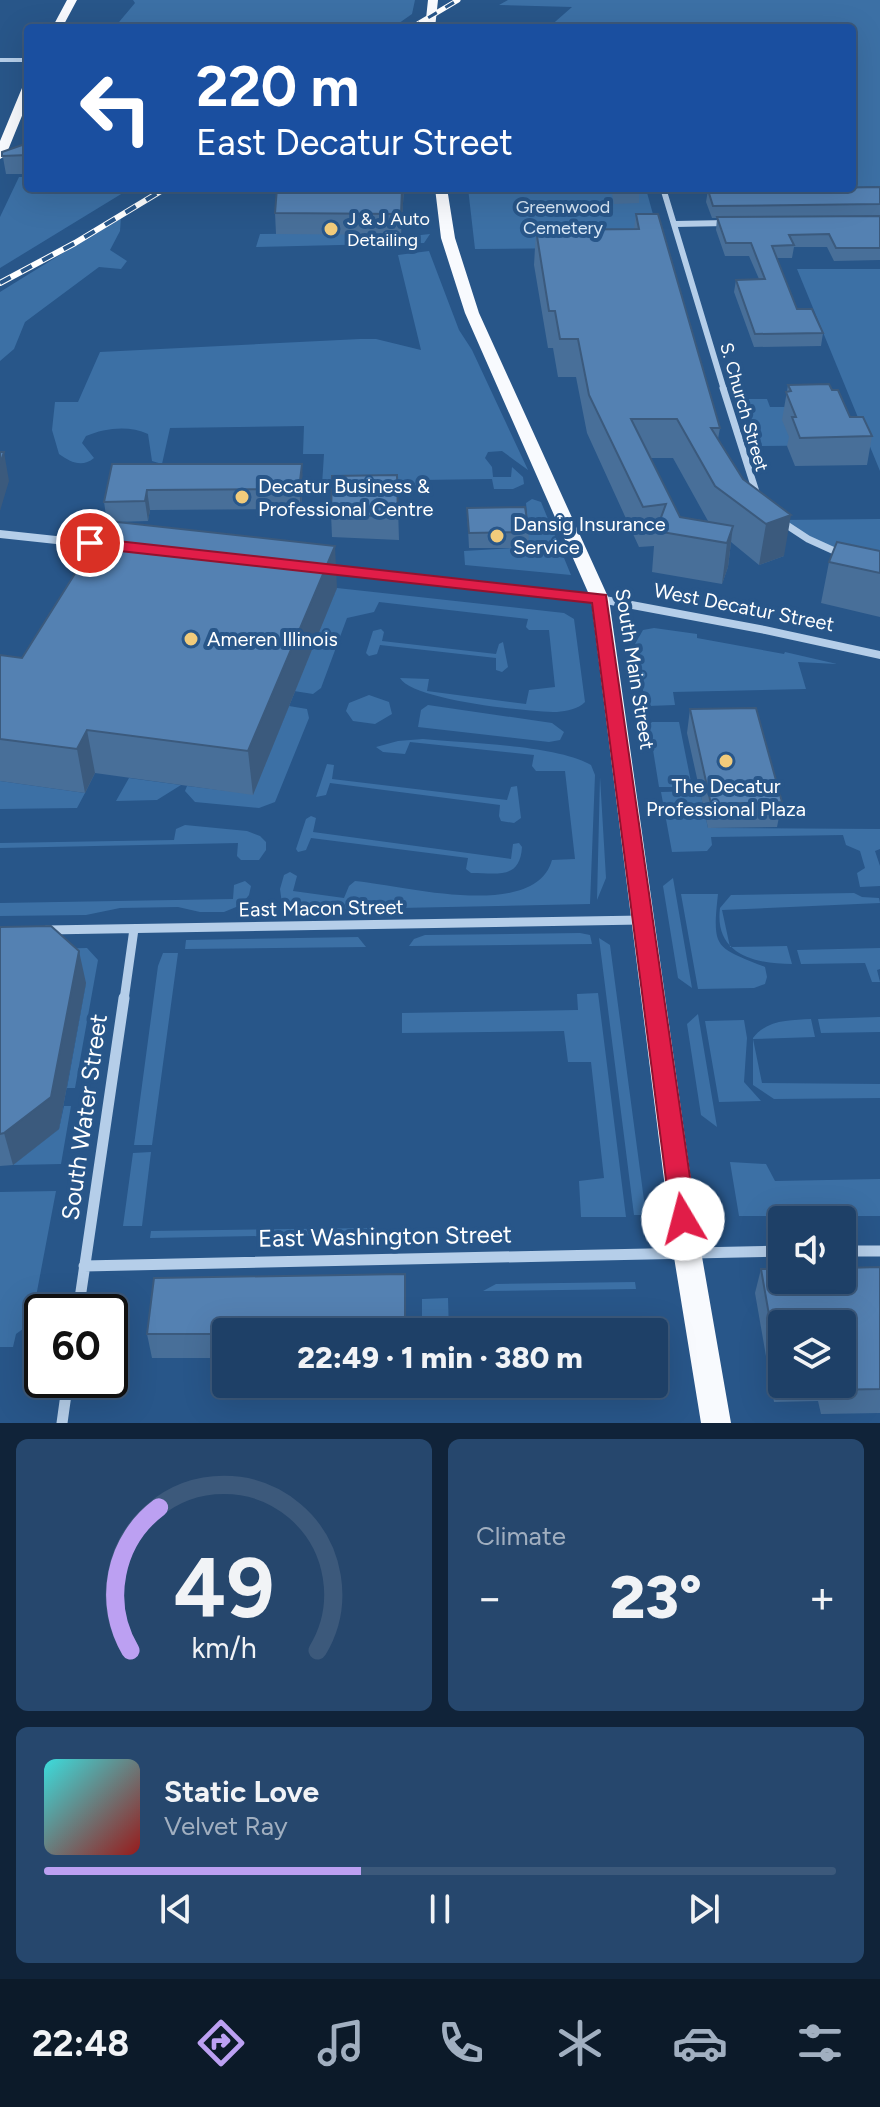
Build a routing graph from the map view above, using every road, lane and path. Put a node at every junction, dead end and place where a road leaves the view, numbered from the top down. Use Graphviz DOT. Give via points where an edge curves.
graph roads {
  1 [pos="72,0"];
  2 [pos="433,0"];
  3 [pos="59,24"];
  4 [pos="430,24"];
  5 [pos="0,60"];
  6 [pos="24,60"];
  7 [pos="24,96"];
  8 [pos="4,137"];
  9 [pos="0,155"];
  10 [pos="442,192"];
  11 [pos="664,192"];
  12 [pos="738,223"];
  13 [pos="675,224"];
  14 [pos="761,502"];
  15 [pos="770,511"];
  16 [pos="0,534"];
  17 [pos="121,547"];
  18 [pos="850,557"];
  19 [pos="307,568"];
  20 [pos="600,599"];
  21 [pos="880,655"];
  22 [pos="642,920"];
  23 [pos="134,929"];
  24 [pos="30,931"];
  25 [pos="687,1251"];
  26 [pos="768,1251"];
  27 [pos="856,1251"];
  28 [pos="880,1251"];
  29 [pos="84,1266"];
  30 [pos="80,1294"];
  31 [pos="65,1398"];
  32 [pos="62,1423"];
  33 [pos="716,1423"];
  1 -- 3 [label="main road"];
  2 -- 4 [label="main road"];
  5 -- 6 [label="street"];
  7 -- 8 [label="main road"];
  8 -- 9 [label="main road"];
  10 -- 20 [label="main road, South Main Street" via="448,238 472,313"];
  11 -- 13 [label="street, S. Church Street"];
  12 -- 13 [label="street"];
  13 -- 14 [label="street, S. Church Street"];
  15 -- 18 [label="street" via="808,539"];
  16 -- 17 [label="street"];
  19 -- 20 [label="street, West Decatur Street"];
  20 -- 21 [label="street, West Decatur Street"];
  20 -- 22 [label="main road, South Main Street"];
  22 -- 23 [label="street, East Macon Street"];
  22 -- 25 [label="main road, South Main Street"];
  23 -- 24 [label="street, East Macon Street"];
  23 -- 29 [label="street, South Water Street"];
  25 -- 26 [label="street, East Washington Street"];
  25 -- 29 [label="street, East Washington Street"];
  25 -- 33 [label="main road, South Main Street"];
  27 -- 28 [label="street"];
  29 -- 30 [label="street, South Water Street"];
  31 -- 32 [label="street"];
}
